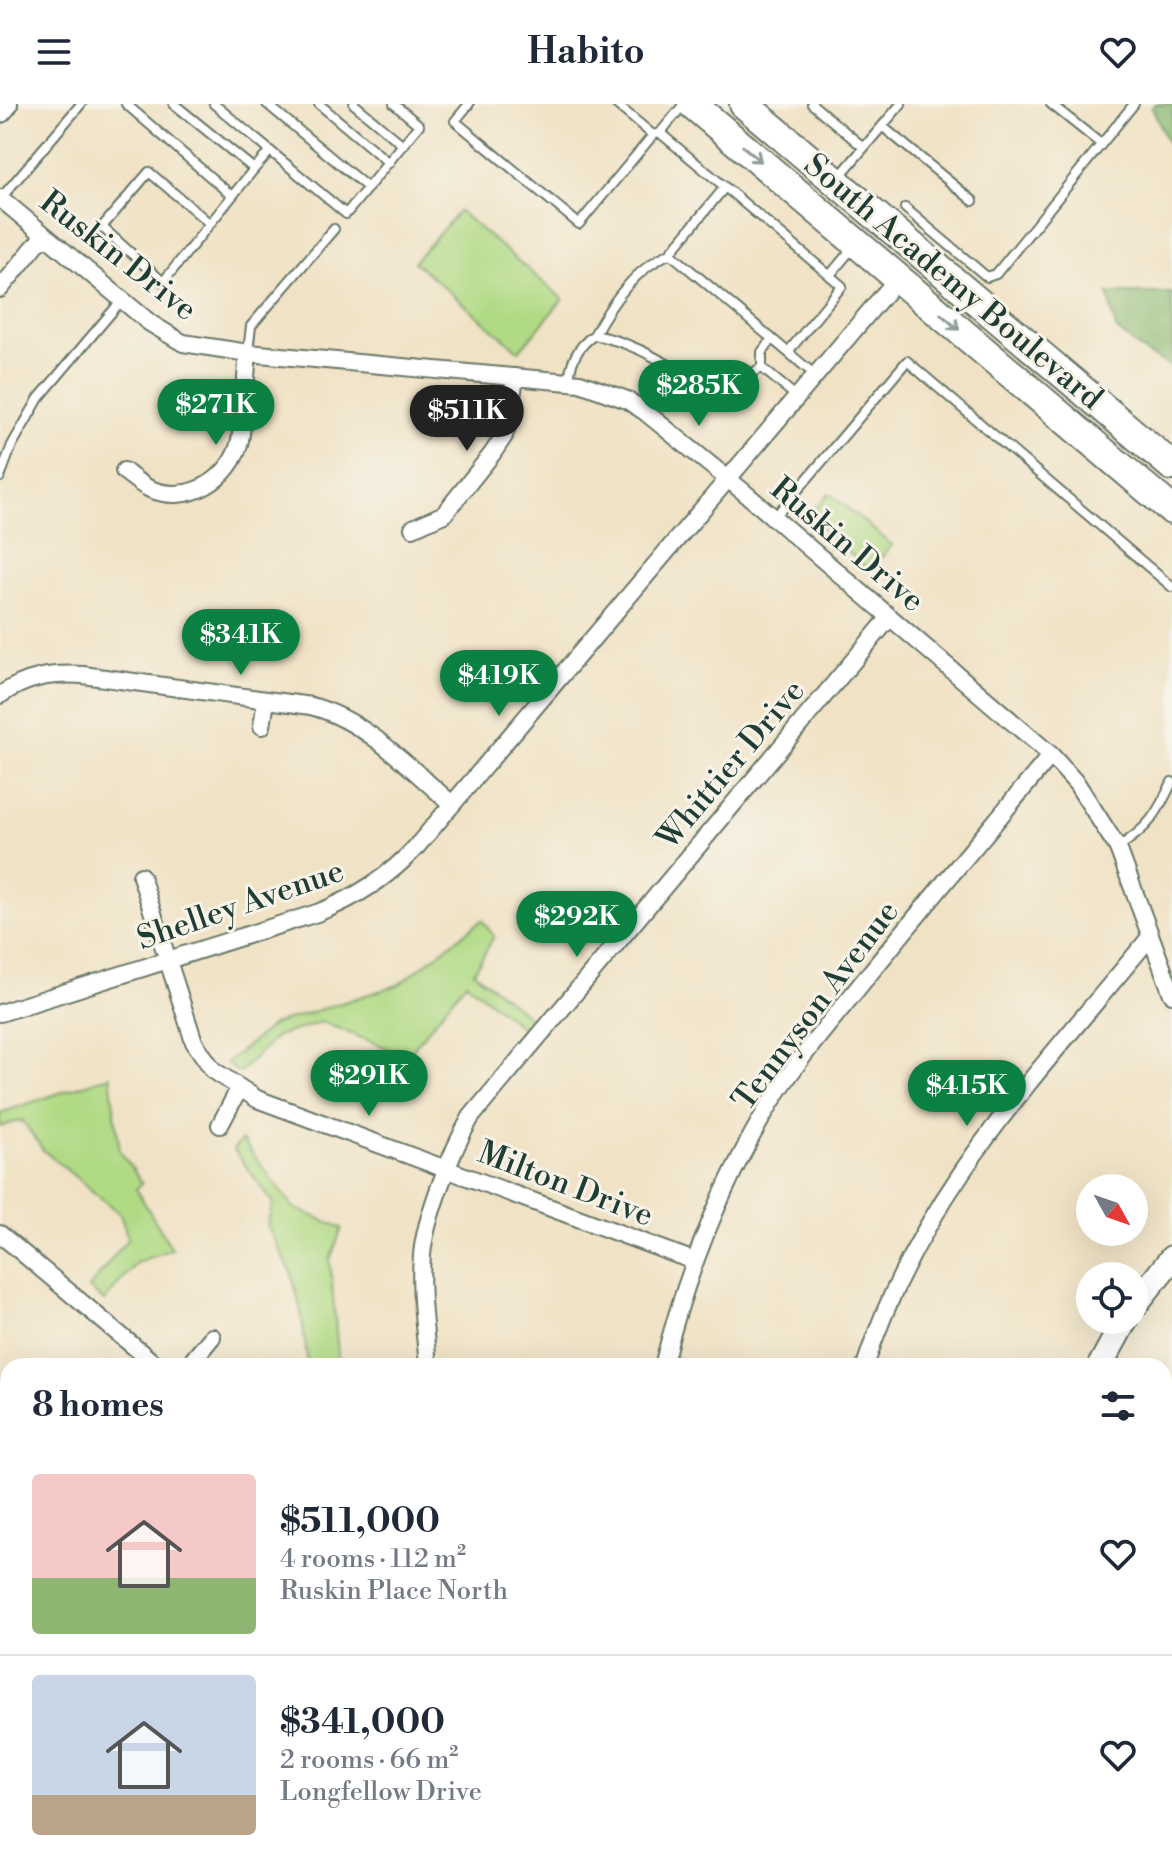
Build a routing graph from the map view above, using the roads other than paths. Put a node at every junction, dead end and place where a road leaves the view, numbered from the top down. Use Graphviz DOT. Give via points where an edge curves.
graph roads {
  1 [pos="5,104"];
  2 [pos="81,104"];
  3 [pos="126,104"];
  4 [pos="174,104"];
  5 [pos="214,104"];
  6 [pos="267,104"];
  7 [pos="319,104"];
  8 [pos="354,104"];
  9 [pos="394,104"];
  10 [pos="469,104"];
  11 [pos="616,104"];
  12 [pos="684,104"];
  13 [pos="692,104"];
  14 [pos="744,104"];
  15 [pos="812,104"];
  16 [pos="901,104"];
  17 [pos="1051,104"];
  18 [pos="1134,104"];
  19 [pos="0,110"];
  20 [pos="882,126"];
  21 [pos="657,134"];
  22 [pos="1101,144"];
  23 [pos="403,145"];
  24 [pos="863,147"];
  25 [pos="270,151"];
  26 [pos="389,163"];
  27 [pos="254,169"];
  28 [pos="835,181"];
  29 [pos="725,187"];
  30 [pos="368,188"];
  31 [pos="231,195"];
  32 [pos="0,199"];
  33 [pos="973,201"];
  34 [pos="905,208"];
  35 [pos="208,222"];
  36 [pos="334,229"];
  37 [pos="44,235"];
  38 [pos="857,243"];
  39 [pos="670,253"];
  40 [pos="830,275"];
  41 [pos="898,278"];
  42 [pos="0,289"];
  43 [pos="122,300"];
  44 [pos="594,335"];
  45 [pos="772,339"];
  46 [pos="788,352"];
  47 [pos="248,353"];
  48 [pos="762,368"];
  49 [pos="816,375"];
  50 [pos="515,377"];
  51 [pos="569,382"];
  52 [pos="798,397"];
  53 [pos="1172,466"];
  54 [pos="124,471"];
  55 [pos="0,477"];
  56 [pos="728,480"];
  57 [pos="1172,510"];
  58 [pos="774,518"];
  59 [pos="413,528"];
  60 [pos="1172,587"];
  61 [pos="890,617"];
  62 [pos="0,695"];
  63 [pos="266,701"];
  64 [pos="262,726"];
  65 [pos="1051,755"];
  66 [pos="1172,782"];
  67 [pos="452,804"];
  68 [pos="1118,848"];
  69 [pos="141,876"];
  70 [pos="1150,937"];
  71 [pos="169,961"];
  72 [pos="1172,994"];
  73 [pos="0,1013"];
  74 [pos="239,1089"];
  75 [pos="220,1125"];
  76 [pos="448,1168"];
  77 [pos="0,1234"];
  78 [pos="1172,1258"];
  79 [pos="694,1261"];
  80 [pos="1148,1288"];
  81 [pos="1117,1334"];
  82 [pos="212,1337"];
  83 [pos="147,1358"];
  84 [pos="195,1358"];
  85 [pos="428,1358"];
  86 [pos="665,1358"];
  87 [pos="867,1358"];
  88 [pos="1104,1358"];
  1 -- 19 [label="main road"];
  2 -- 32 [label="lane"];
  3 -- 31 [label="lane"];
  4 -- 27 [label="lane"];
  5 -- 25 [label="lane"];
  6 -- 30 [label="lane"];
  7 -- 26 [label="lane"];
  8 -- 23 [label="lane"];
  9 -- 23 [label="lane" via="419,125"];
  10 -- 21 [label="lane" via="455,121 579,224"];
  11 -- 21 [label="lane"];
  12 -- 21 [label="lane"];
  13 -- 38 [label="highway, South Academy Boulevard, one-way"];
  14 -- 28 [label="highway, South Academy Boulevard"];
  15 -- 24 [label="lane"];
  16 -- 20 [label="lane"];
  17 -- 22 [label="lane"];
  18 -- 22 [label="lane"];
  20 -- 24 [label="lane"];
  20 -- 33 [label="lane"];
  21 -- 29 [label="lane"];
  22 -- 34 [label="lane" via="996,274 987,277"];
  23 -- 26 [label="lane"];
  24 -- 28 [label="lane"];
  25 -- 27 [label="lane"];
  25 -- 30 [label="lane" via="346,214"];
  26 -- 30 [label="lane"];
  27 -- 31 [label="lane"];
  28 -- 53 [label="highway, South Academy Boulevard"];
  29 -- 39 [label="lane"];
  29 -- 40 [label="lane"];
  31 -- 35 [label="lane"];
  32 -- 37 [label="street, Ruskin Drive"];
  35 -- 35 [label="lane" via="149,172 102,227 163,282"];
  36 -- 47 [label="lane" via="251,326"];
  37 -- 42 [label="street"];
  37 -- 43 [label="street, Ruskin Drive"];
  38 -- 40 [label="lane"];
  38 -- 41 [label="highway, South Academy Boulevard"];
  39 -- 44 [label="lane" via="651,261 612,303"];
  39 -- 45 [label="lane"];
  40 -- 46 [label="lane" via="842,286"];
  41 -- 49 [label="street, Shelley Avenue"];
  41 -- 57 [label="highway, South Academy Boulevard, one-way"];
  43 -- 47 [label="street, Ruskin Drive" via="183,343"];
  43 -- 55 [label="lane" via="39,398"];
  44 -- 48 [label="lane" via="619,340 722,394"];
  44 -- 51 [label="lane" via="582,343"];
  45 -- 46 [label="lane"];
  45 -- 48 [label="lane" via="762,352"];
  46 -- 49 [label="lane"];
  47 -- 50 [label="street, Ruskin Drive"];
  47 -- 54 [label="street" via="240,442 220,476 184,494 148,488"];
  48 -- 52 [label="lane"];
  49 -- 52 [label="street, Shelley Avenue"];
  50 -- 51 [label="street, Ruskin Drive"];
  50 -- 59 [label="street" via="507,427 492,454 444,514"];
  51 -- 56 [label="street, Ruskin Drive" via="627,400"];
  52 -- 56 [label="street, Shelley Avenue"];
  56 -- 58 [label="street, Ruskin Drive"];
  56 -- 67 [label="street, Shelley Avenue"];
  58 -- 60 [label="lane" via="907,361"];
  58 -- 61 [label="street, Ruskin Drive"];
  61 -- 65 [label="street, Ruskin Drive"];
  61 -- 76 [label="street, Whittier Drive" via="471,1117"];
  62 -- 63 [label="street" via="33,678 57,674"];
  63 -- 64 [label="street"];
  63 -- 67 [label="street" via="311,706 346,718"];
  65 -- 68 [label="street, Ruskin Drive" via="1077,784"];
  65 -- 79 [label="street, Tennyson Avenue" via="786,1079 742,1153"];
  66 -- 68 [label="lane" via="1140,834"];
  67 -- 71 [label="street, Shelley Avenue" via="404,860 342,904"];
  68 -- 70 [label="street, Ruskin Drive"];
  69 -- 71 [label="street, Milton Drive"];
  70 -- 72 [label="street, Ruskin Drive"];
  70 -- 87 [label="street" via="965,1165 919,1238"];
  71 -- 73 [label="street, Shelley Avenue"];
  71 -- 74 [label="street, Milton Drive" via="194,1042 213,1070"];
  74 -- 75 [label="street"];
  74 -- 76 [label="street, Milton Drive"];
  76 -- 79 [label="street, Milton Drive"];
  76 -- 85 [label="street, Whittier Drive" via="424,1237"];
  77 -- 83 [label="street"];
  78 -- 80 [label="main road"];
  79 -- 86 [label="street, Tennyson Avenue"];
  81 -- 88 [label="main road"];
  82 -- 84 [label="street"];
}
